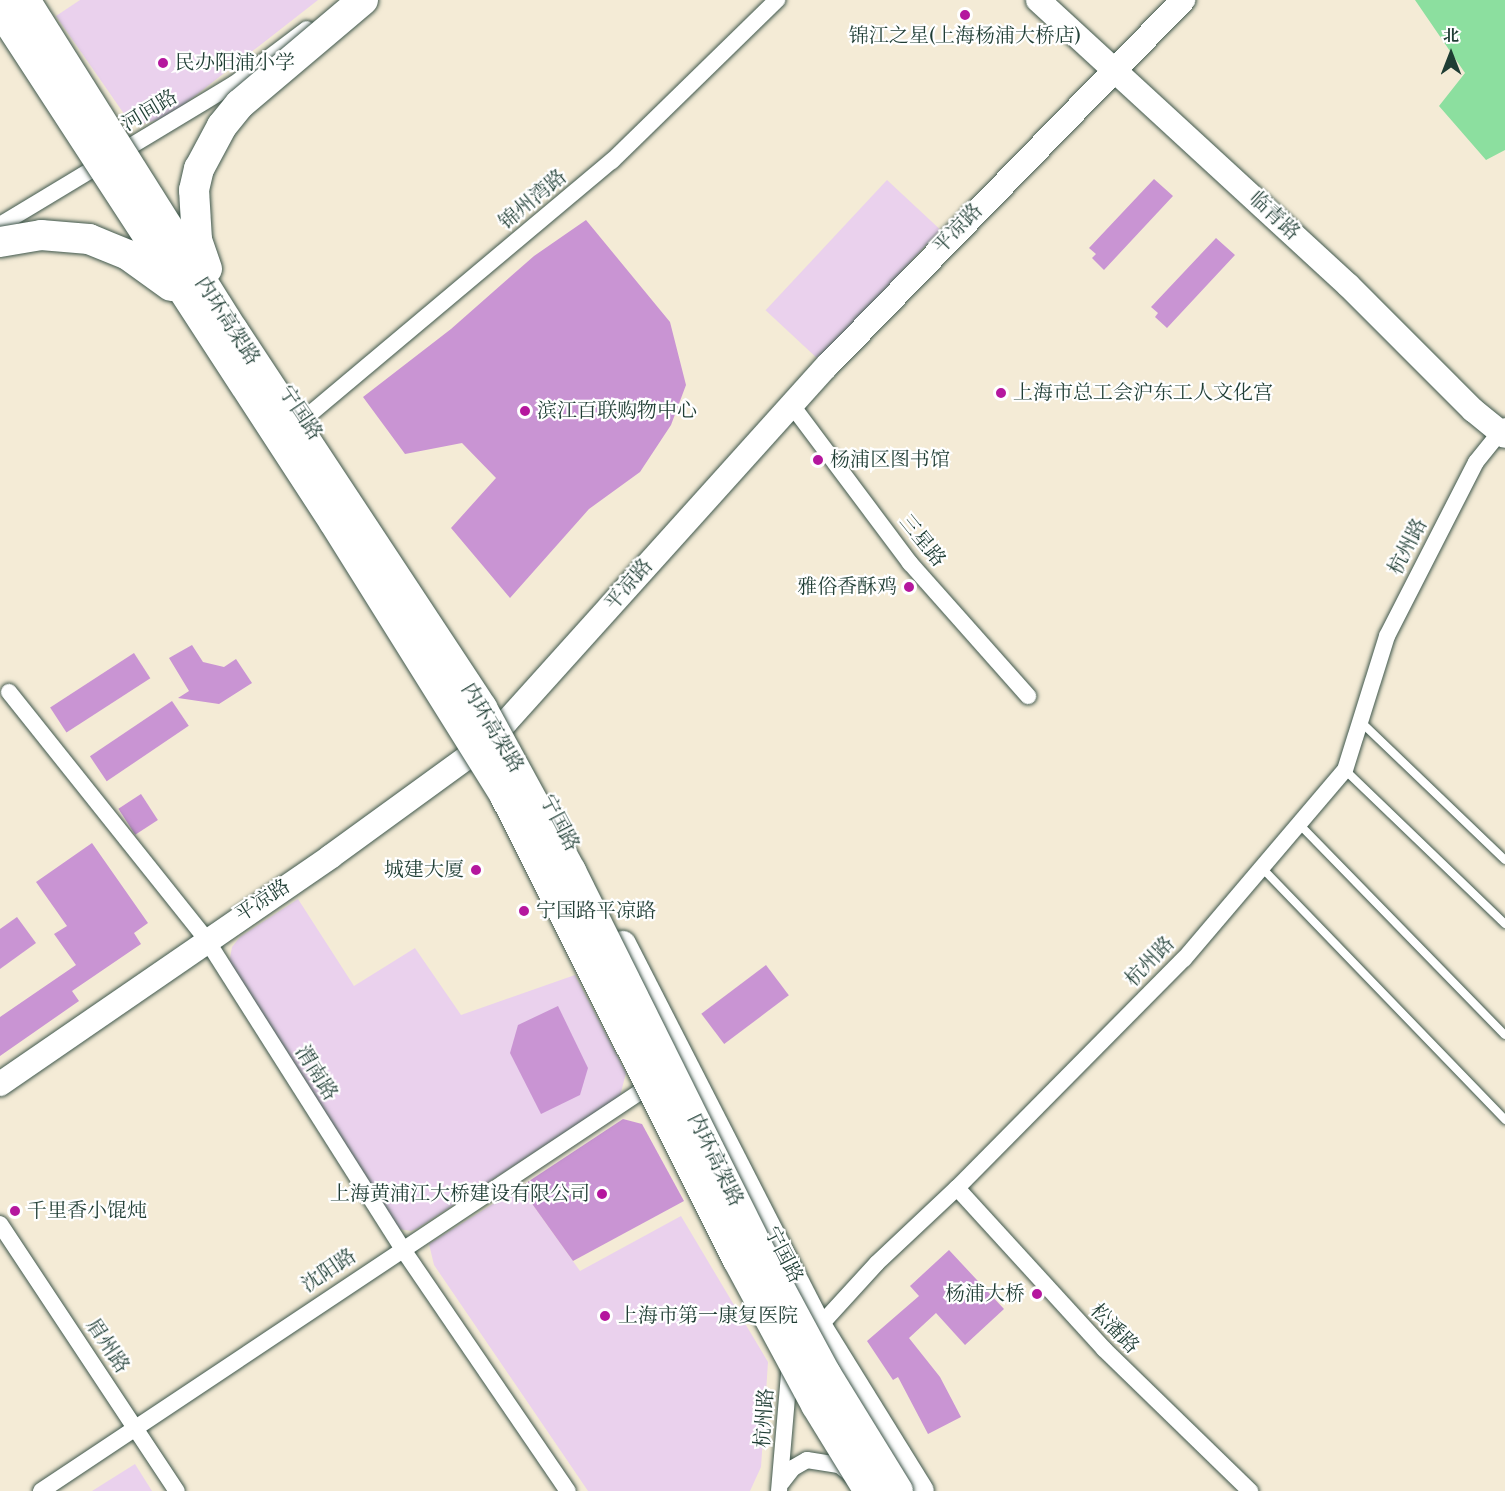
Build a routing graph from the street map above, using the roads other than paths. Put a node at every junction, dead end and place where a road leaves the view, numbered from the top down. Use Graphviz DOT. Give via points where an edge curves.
graph roads {
  1 [pos="25,0"];
  2 [pos="36,0"];
  3 [pos="343,0"];
  4 [pos="363,0"];
  5 [pos="777,0"];
  6 [pos="1038,0"];
  7 [pos="1183,0"];
  8 [pos="0,9"];
  9 [pos="0,24"];
  10 [pos="1115,69"];
  11 [pos="132,147"];
  12 [pos="89,171"];
  13 [pos="0,225"];
  14 [pos="0,242"];
  15 [pos="197,318"];
  16 [pos="233,330"];
  17 [pos="791,404"];
  18 [pos="304,419"];
  19 [pos="1503,432"];
  20 [pos="9,692"];
  21 [pos="1028,696"];
  22 [pos="506,722"];
  23 [pos="1361,722"];
  24 [pos="469,756"];
  25 [pos="1345,770"];
  26 [pos="1300,825"];
  27 [pos="1505,860"];
  28 [pos="1263,869"];
  29 [pos="1505,924"];
  30 [pos="206,939"];
  31 [pos="1505,1035"];
  32 [pos="0,1084"];
  33 [pos="643,1090"];
  34 [pos="1505,1120"];
  35 [pos="957,1188"];
  36 [pos="0,1224"];
  37 [pos="402,1248"];
  38 [pos="818,1325"];
  39 [pos="789,1375"];
  40 [pos="136,1426"];
  41 [pos="781,1486"];
  42 [pos="861,1486"];
  43 [pos="41,1491"];
  44 [pos="177,1491"];
  45 [pos="568,1491"];
  46 [pos="898,1491"];
  47 [pos="921,1491"];
  48 [pos="1250,1491"];
  1 -- 16 [label="highway, 内环高架路, bridge"];
  2 -- 11 [label="main road, 宁国路"];
  3 -- 11 [label="street, 河间路" via="234,84"];
  4 -- 16 [label="highway, bridge" via="240,104 222,126 199,169 194,190 197,240"];
  5 -- 18 [label="street, 锦州湾路" via="612,161"];
  6 -- 10 [label="main road, 临青路"];
  7 -- 10 [label="main road, 平凉路"];
  8 -- 15 [label="highway, 内环高架路, bridge"];
  9 -- 12 [label="main road, 宁国路"];
  10 -- 17 [label="main road, 平凉路"];
  10 -- 19 [label="main road, 临青路" via="1348,285 1444,383"];
  11 -- 12 [label="street, 河间路"];
  11 -- 18 [label="main road, 宁国路"];
  12 -- 13 [label="street, 河间路"];
  12 -- 24 [label="main road, 宁国路" via="282,455"];
  14 -- 15 [label="highway, bridge" via="56,235 109,246 156,273"];
  15 -- 42 [label="highway, 内环高架路, bridge" via="333,522 505,796 738,1260"];
  16 -- 46 [label="highway, 内环高架路, bridge" via="492,727 571,871 763,1257 826,1374"];
  17 -- 21 [label="street, 三星路" via="910,563"];
  17 -- 22 [label="main road, 平凉路"];
  18 -- 22 [label="main road, 宁国路"];
  19 -- 23 [label="street, 杭州路" via="1476,462 1387,636"];
  20 -- 30 [label="street, 渭南路"];
  22 -- 24 [label="main road, 平凉路"];
  22 -- 38 [label="main road, 宁国路" via="684,1059"];
  23 -- 25 [label="street, 杭州路"];
  23 -- 27 [label="lane"];
  24 -- 30 [label="main road, 平凉路" via="330,857"];
  24 -- 33 [label="main road, 宁国路"];
  25 -- 26 [label="street, 杭州路"];
  25 -- 29 [label="lane"];
  26 -- 28 [label="street, 杭州路"];
  26 -- 31 [label="lane"];
  28 -- 34 [label="lane"];
  28 -- 35 [label="street, 杭州路" via="1184,959"];
  30 -- 32 [label="main road, 平凉路"];
  30 -- 37 [label="street, 渭南路"];
  33 -- 37 [label="street, 沈阳路"];
  33 -- 39 [label="main road, 宁国路"];
  35 -- 38 [label="street, 杭州路"];
  35 -- 48 [label="street, 松潘路" via="1104,1349"];
  36 -- 40 [label="street, 眉州路"];
  37 -- 40 [label="street, 沈阳路"];
  37 -- 45 [label="street, 渭南路"];
  38 -- 39 [label="street, 杭州路"];
  38 -- 47 [label="main road, 宁国路"];
  39 -- 41 [label="street, 杭州路"];
  39 -- 42 [label="main road, 宁国路"];
  40 -- 43 [label="street, 沈阳路"];
  40 -- 44 [label="street, 眉州路"];
  41 -- 42 [label="street, 杭州路" via="793,1468 815,1459 839,1465"];
}
